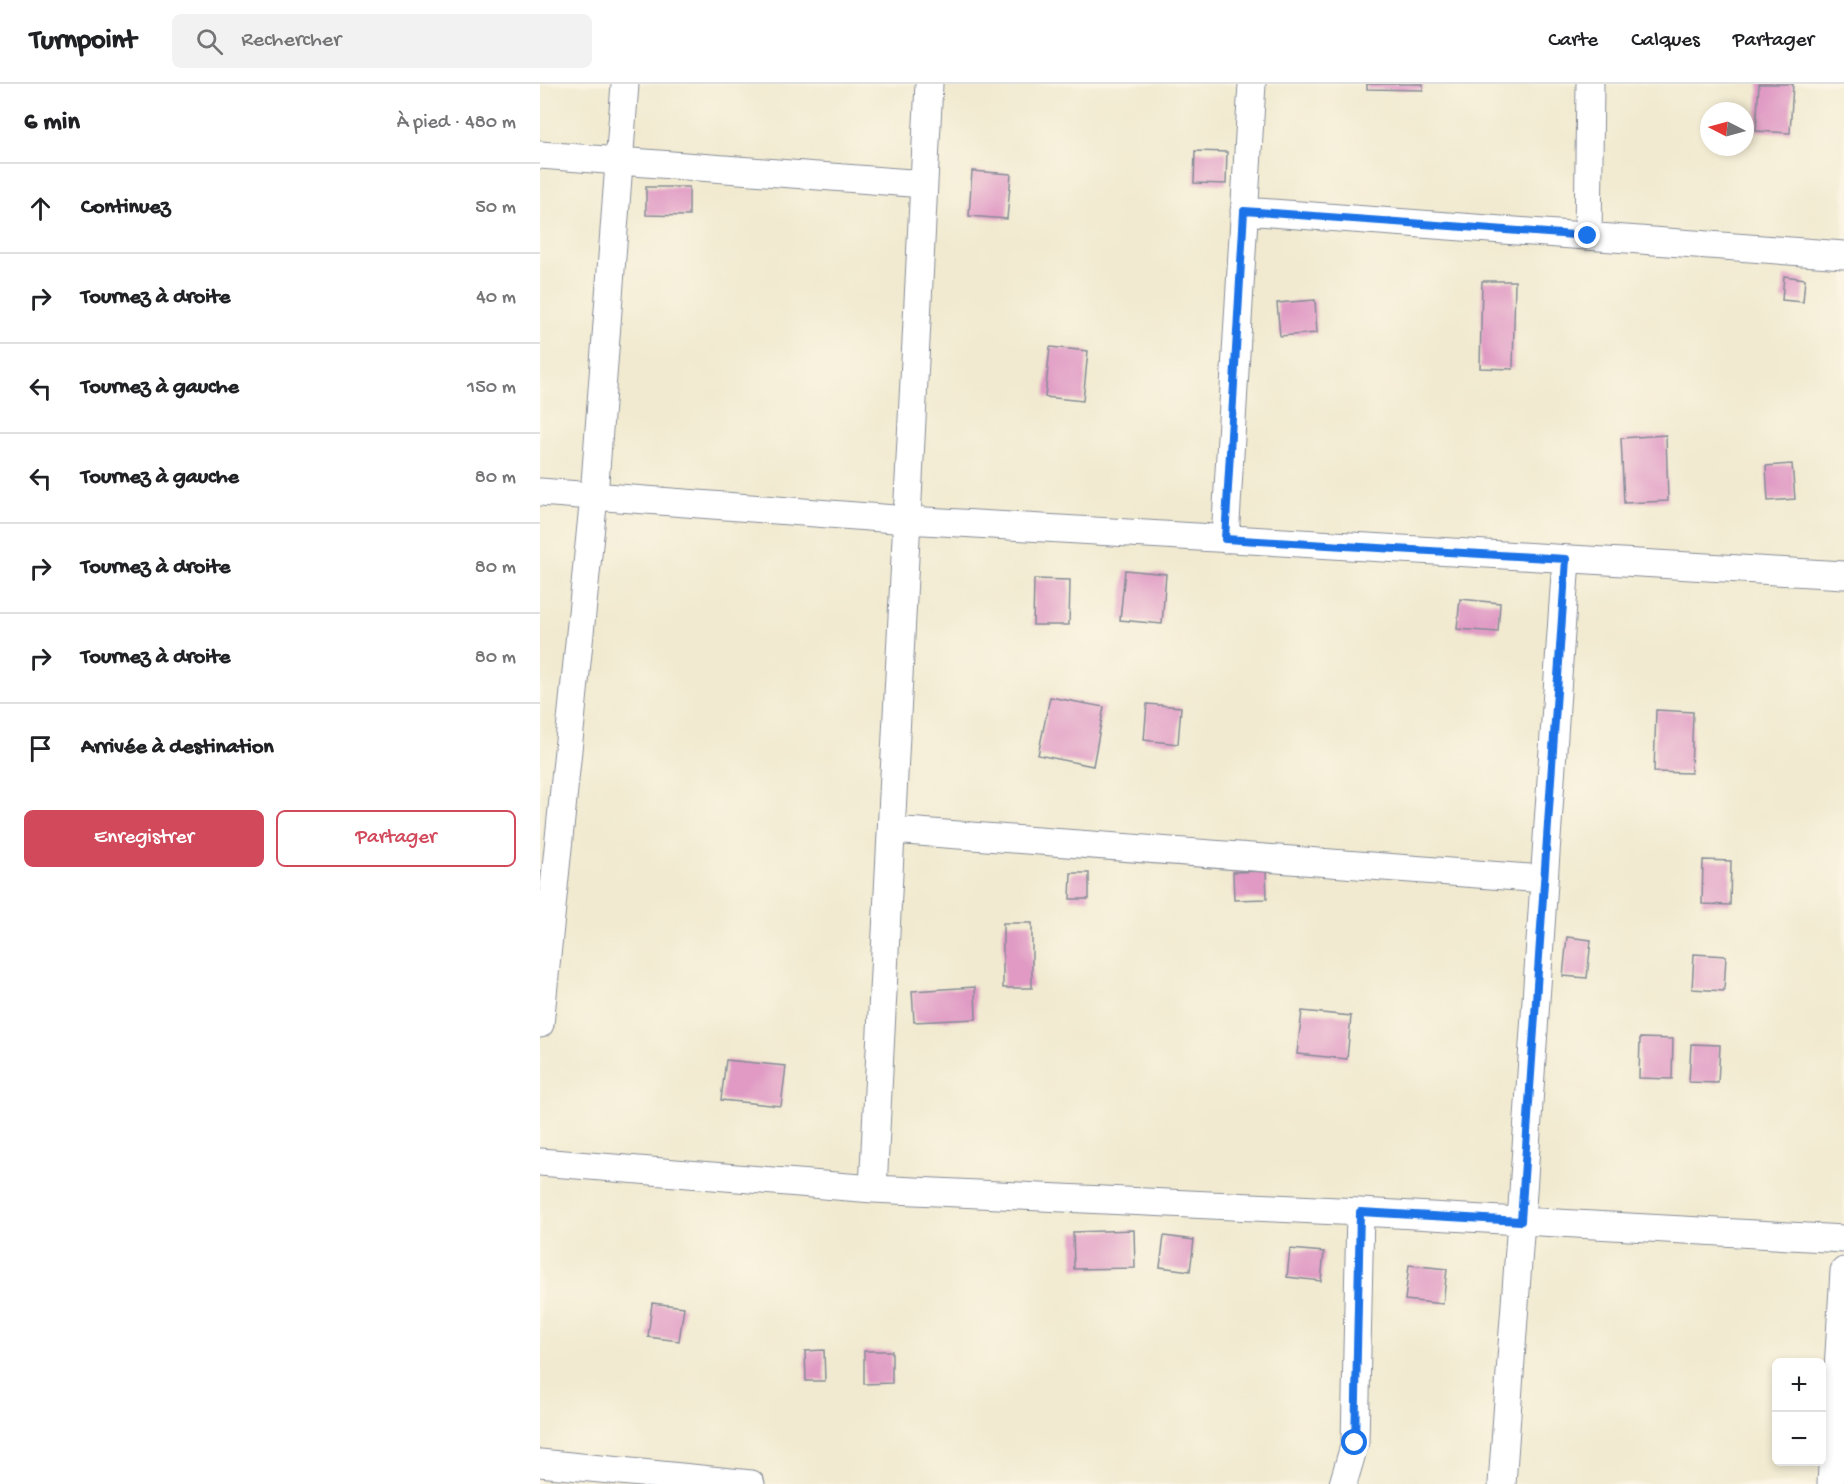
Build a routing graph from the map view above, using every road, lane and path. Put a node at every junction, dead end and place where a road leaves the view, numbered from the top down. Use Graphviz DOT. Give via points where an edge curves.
graph roads {
  1 [pos="625,84"];
  2 [pos="929,84"];
  3 [pos="1252,84"];
  4 [pos="1590,84"];
  5 [pos="540,155"];
  6 [pos="619,161"];
  7 [pos="924,184"];
  8 [pos="1244,211"];
  9 [pos="1588,236"];
  10 [pos="1844,255"];
  11 [pos="540,492"];
  12 [pos="594,496"];
  13 [pos="908,520"];
  14 [pos="1225,539"];
  15 [pos="1566,559"];
  16 [pos="1844,575"];
  17 [pos="892,830"];
  18 [pos="1544,879"];
  19 [pos="540,1024"];
  20 [pos="540,1162"];
  21 [pos="873,1189"];
  22 [pos="1360,1212"];
  23 [pos="1521,1221"];
  24 [pos="1844,1239"];
  25 [pos="1844,1271"];
  26 [pos="540,1463"];
  27 [pos="752,1484"];
  28 [pos="1343,1484"];
  29 [pos="1502,1484"];
  30 [pos="1831,1484"];
  1 -- 6 [label="street"];
  2 -- 7 [label="street"];
  3 -- 8 [label="street"];
  4 -- 9 [label="street"];
  5 -- 6 [label="street"];
  6 -- 7 [label="street"];
  6 -- 12 [label="street"];
  7 -- 13 [label="street"];
  8 -- 9 [label="street"];
  8 -- 14 [label="street"];
  9 -- 10 [label="street"];
  11 -- 12 [label="street"];
  12 -- 13 [label="street"];
  12 -- 19 [label="street"];
  13 -- 14 [label="street"];
  13 -- 17 [label="street"];
  14 -- 15 [label="street"];
  15 -- 16 [label="street"];
  15 -- 18 [label="street"];
  17 -- 18 [label="street"];
  17 -- 21 [label="street"];
  18 -- 23 [label="street"];
  20 -- 21 [label="street"];
  21 -- 22 [label="street"];
  22 -- 23 [label="street"];
  22 -- 28 [label="street" via="1355,1443"];
  23 -- 24 [label="street"];
  23 -- 29 [label="street"];
  25 -- 30 [label="street"];
  26 -- 27 [label="street"];
}
